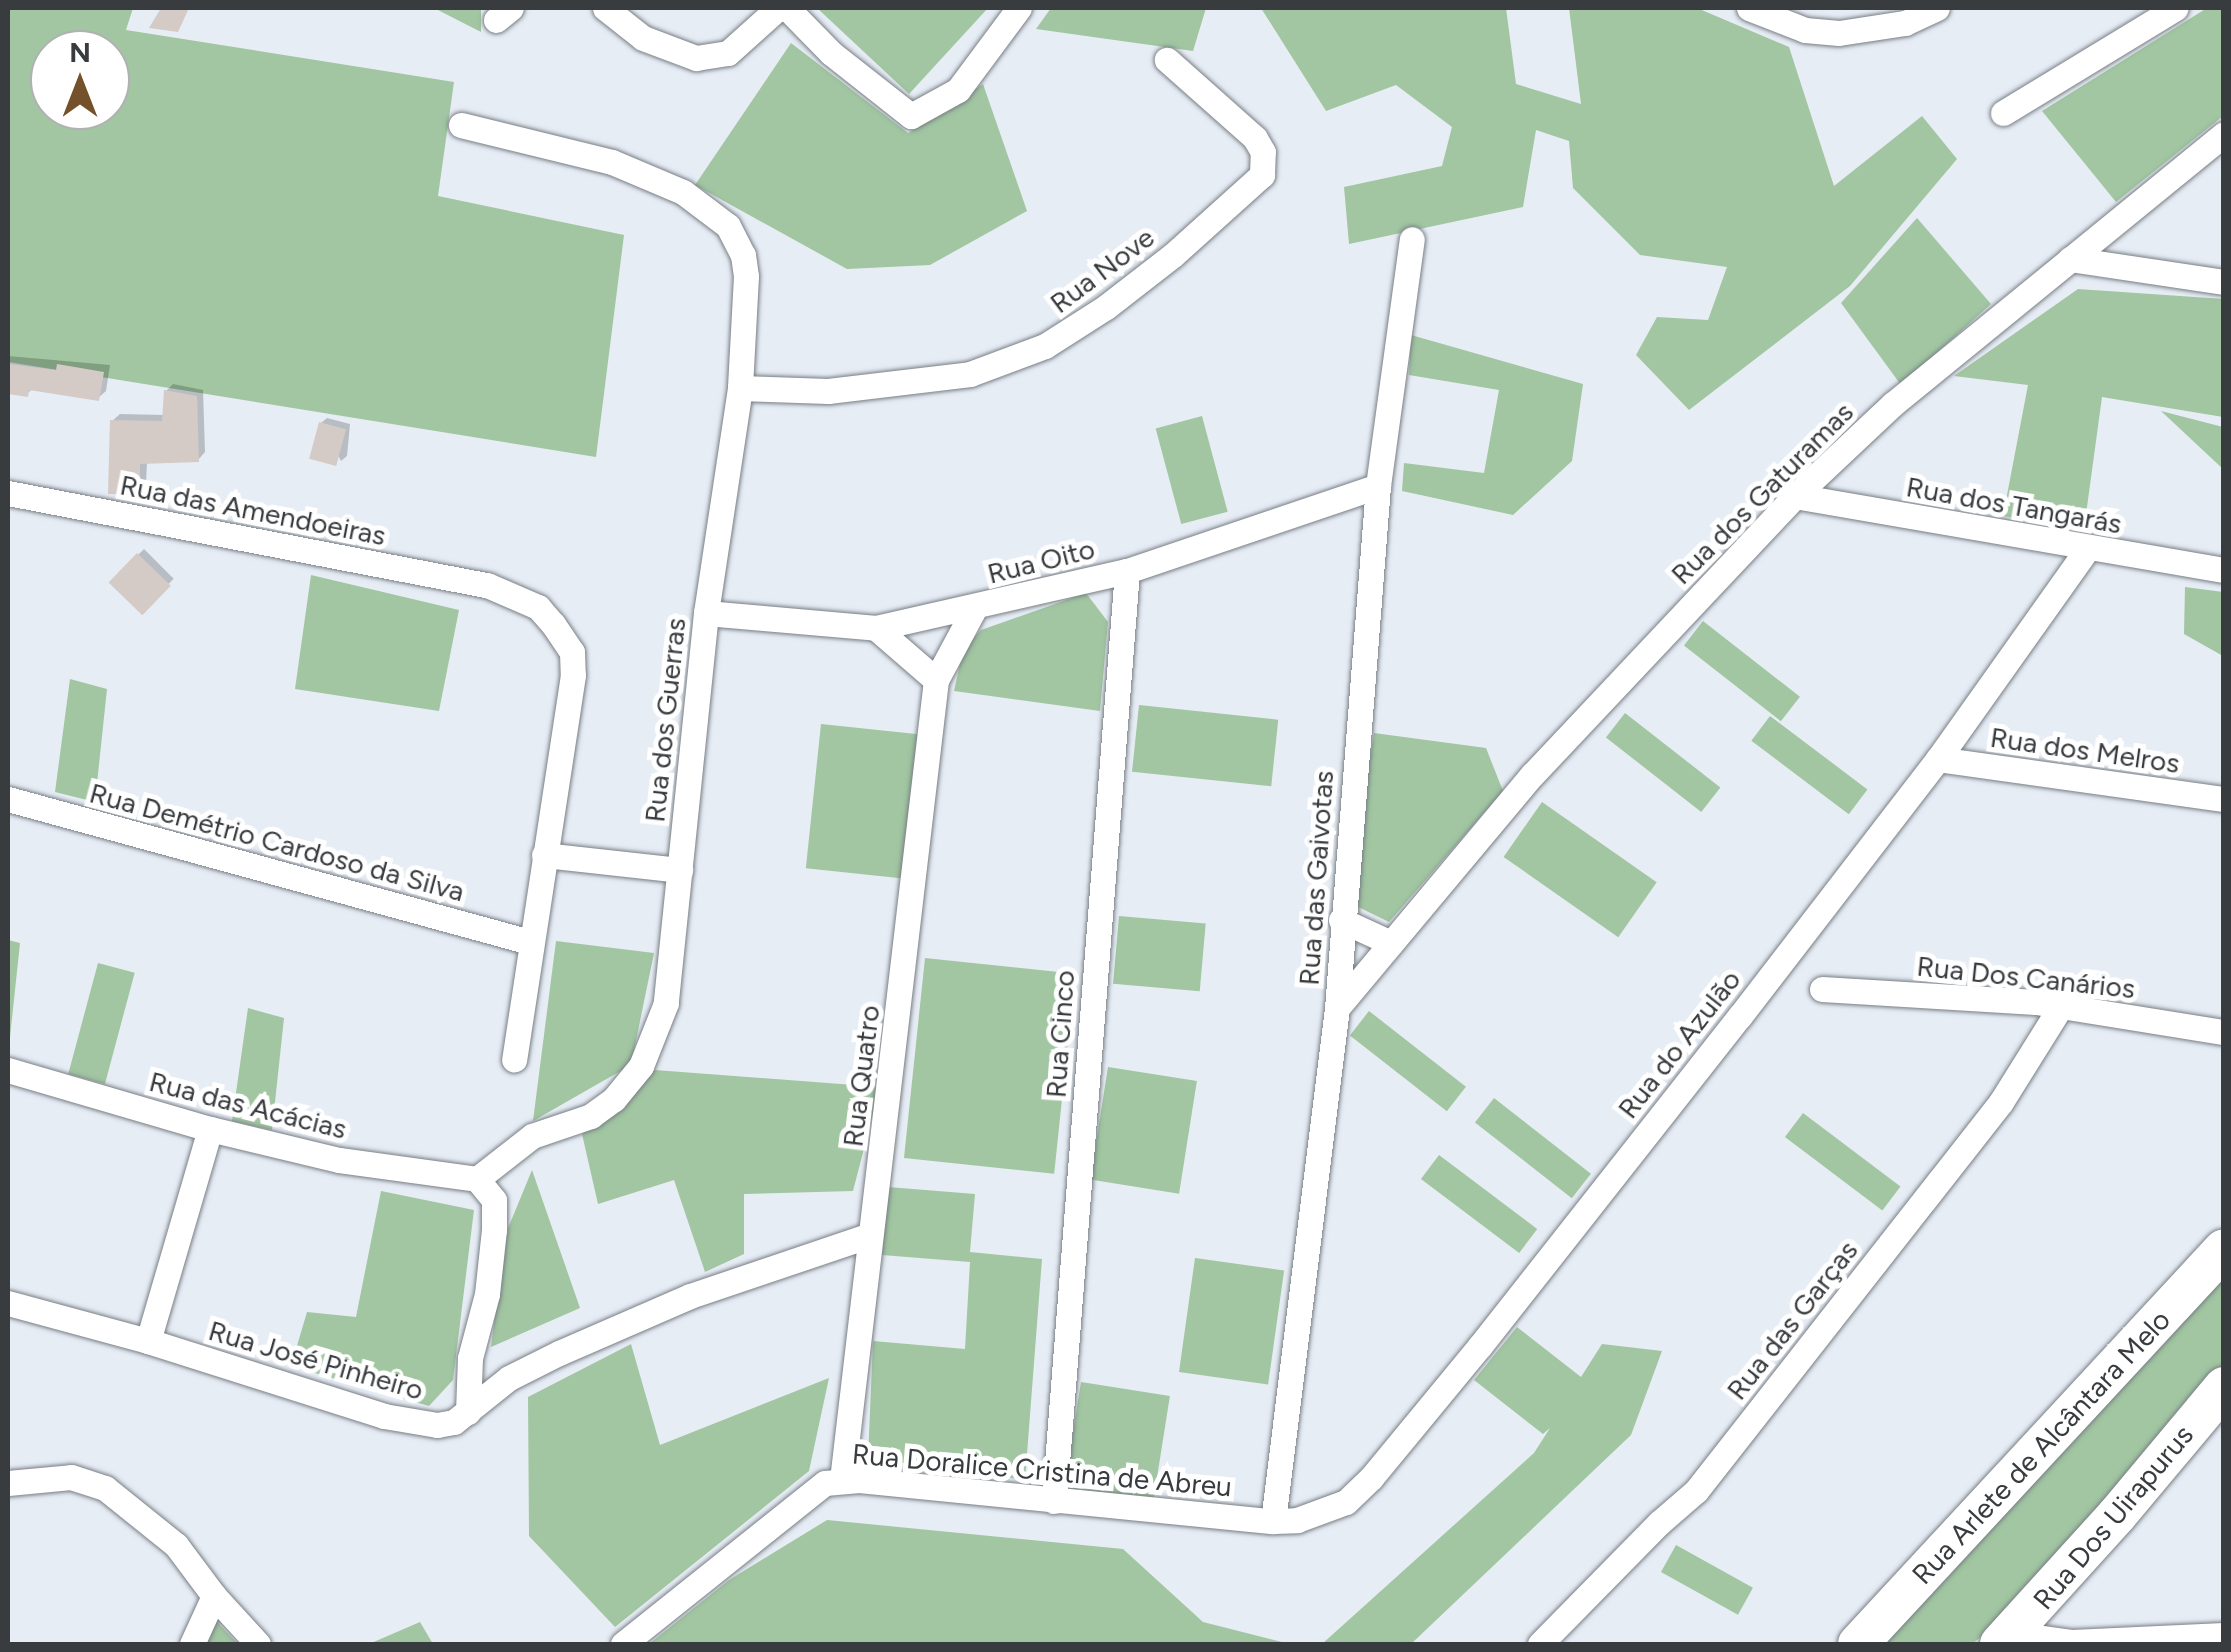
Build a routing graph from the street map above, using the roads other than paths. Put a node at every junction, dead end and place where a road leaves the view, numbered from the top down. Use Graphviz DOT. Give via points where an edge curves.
graph roads {
  1 [pos="604,8"];
  2 [pos="778,8"];
  3 [pos="786,8"];
  4 [pos="1019,8"];
  5 [pos="1749,8"];
  6 [pos="1937,8"];
  7 [pos="2176,8"];
  8 [pos="1167,60"];
  9 [pos="2003,112"];
  10 [pos="461,125"];
  11 [pos="2224,134"];
  12 [pos="1412,239"];
  13 [pos="2070,259"];
  14 [pos="2224,282"];
  15 [pos="740,388"];
  16 [pos="1378,486"];
  17 [pos="8,493"];
  18 [pos="1795,496"];
  19 [pos="2087,549"];
  20 [pos="2224,570"];
  21 [pos="1127,572"];
  22 [pos="974,608"];
  23 [pos="706,613"];
  24 [pos="876,628"];
  25 [pos="936,680"];
  26 [pos="1938,759"];
  27 [pos="8,800"];
  28 [pos="2224,800"];
  29 [pos="544,855"];
  30 [pos="680,870"];
  31 [pos="1341,920"];
  32 [pos="530,942"];
  33 [pos="1390,943"];
  34 [pos="1822,989"];
  35 [pos="2062,1006"];
  36 [pos="1336,1008"];
  37 [pos="2224,1032"];
  38 [pos="514,1059"];
  39 [pos="8,1070"];
  40 [pos="210,1129"];
  41 [pos="477,1178"];
  42 [pos="870,1235"];
  43 [pos="2224,1249"];
  44 [pos="8,1304"];
  45 [pos="148,1340"];
  46 [pos="2224,1387"];
  47 [pos="468,1412"];
  48 [pos="842,1480"];
  49 [pos="8,1483"];
  50 [pos="1054,1501"];
  51 [pos="1274,1521"];
  52 [pos="214,1596"];
  53 [pos="2224,1635"];
  54 [pos="2006,1640"];
  55 [pos="192,1644"];
  56 [pos="258,1644"];
  57 [pos="623,1644"];
  58 [pos="1540,1644"];
  59 [pos="1858,1644"];
  1 -- 2 [label="street" via="662,49 696,58 728,52"];
  3 -- 4 [label="street" via="830,53 911,116 958,90"];
  5 -- 6 [label="street" via="1806,30 1839,32 1904,24"];
  7 -- 9 [label="street"];
  8 -- 15 [label="street, Rua Nove" via="1255,138 1263,152 1262,175 1106,307 1045,346 970,374 864,389"];
  10 -- 15 [label="street, Rua dos Guerras" via="640,172 719,215 738,240 746,276"];
  11 -- 13 [label="street, Rua dos Gaturamas"];
  12 -- 16 [label="street, Rua das Gaivotas"];
  13 -- 14 [label="street"];
  13 -- 18 [label="street, Rua dos Gaturamas" via="1894,404"];
  15 -- 23 [label="street, Rua dos Guerras"];
  16 -- 21 [label="street, Rua Oito"];
  16 -- 31 [label="street, Rua das Gaivotas"];
  17 -- 29 [label="street, Rua das Amendoeiras" via="487,585 538,607 572,652 573,675"];
  18 -- 19 [label="street, Rua dos Tangarás"];
  18 -- 33 [label="street, Rua dos Gaturamas" via="1533,774"];
  19 -- 20 [label="street, Rua dos Tangarás"];
  19 -- 26 [label="street, Rua do Azulão"];
  21 -- 22 [label="street, Rua Oito"];
  21 -- 50 [label="street, Rua Cinco"];
  22 -- 24 [label="street, Rua Oito"];
  22 -- 25 [label="street, Rua Quatro"];
  23 -- 24 [label="street, Rua Oito"];
  23 -- 30 [label="street, Rua dos Guerras"];
  24 -- 25 [label="street"];
  25 -- 42 [label="street, Rua Quatro"];
  26 -- 28 [label="street, Rua dos Melros"];
  26 -- 51 [label="street, Rua do Azulão" via="1371,1478 1322,1514"];
  27 -- 32 [label="street, Rua Demétrio Cardoso da Silva"];
  29 -- 30 [label="street"];
  29 -- 32 [label="street, Rua das Amendoeiras"];
  30 -- 41 [label="street, Rua dos Guerras" via="666,1003 641,1066 591,1116 532,1136"];
  31 -- 33 [label="street"];
  31 -- 36 [label="street, Rua das Gaivotas"];
  32 -- 38 [label="street, Rua das Amendoeiras"];
  33 -- 36 [label="street, Rua dos Gaturamas"];
  34 -- 35 [label="street, Rua Dos Canários"];
  35 -- 37 [label="street, Rua Dos Canários"];
  35 -- 58 [label="street, Rua das Garças" via="2002,1102 1696,1491"];
  36 -- 51 [label="street, Rua das Gaivotas"];
  39 -- 40 [label="street, Rua das Acácias"];
  40 -- 41 [label="street, Rua das Acácias" via="408,1173"];
  40 -- 45 [label="street"];
  41 -- 47 [label="street" via="494,1200 494,1230 470,1358"];
  42 -- 47 [label="street, Rua José Pinheiro" via="690,1296 559,1352 509,1378"];
  42 -- 48 [label="street, Rua Quatro"];
  43 -- 59 [label="main road, Rua Arlete de Alcântara Melo"];
  44 -- 45 [label="street, Rua José Pinheiro"];
  45 -- 47 [label="street, Rua José Pinheiro" via="408,1422 437,1425"];
  46 -- 54 [label="main road, Rua Dos Uirapurus"];
  48 -- 50 [label="street, Rua Doralice Cristina de Abreu"];
  48 -- 57 [label="street, Rua Doralice Cristina de Abreu" via="812,1491"];
  49 -- 52 [label="street" via="71,1478 105,1488 176,1545"];
  50 -- 51 [label="street, Rua Doralice Cristina de Abreu"];
  52 -- 55 [label="street"];
  52 -- 56 [label="street"];
  53 -- 54 [label="street"];
}
